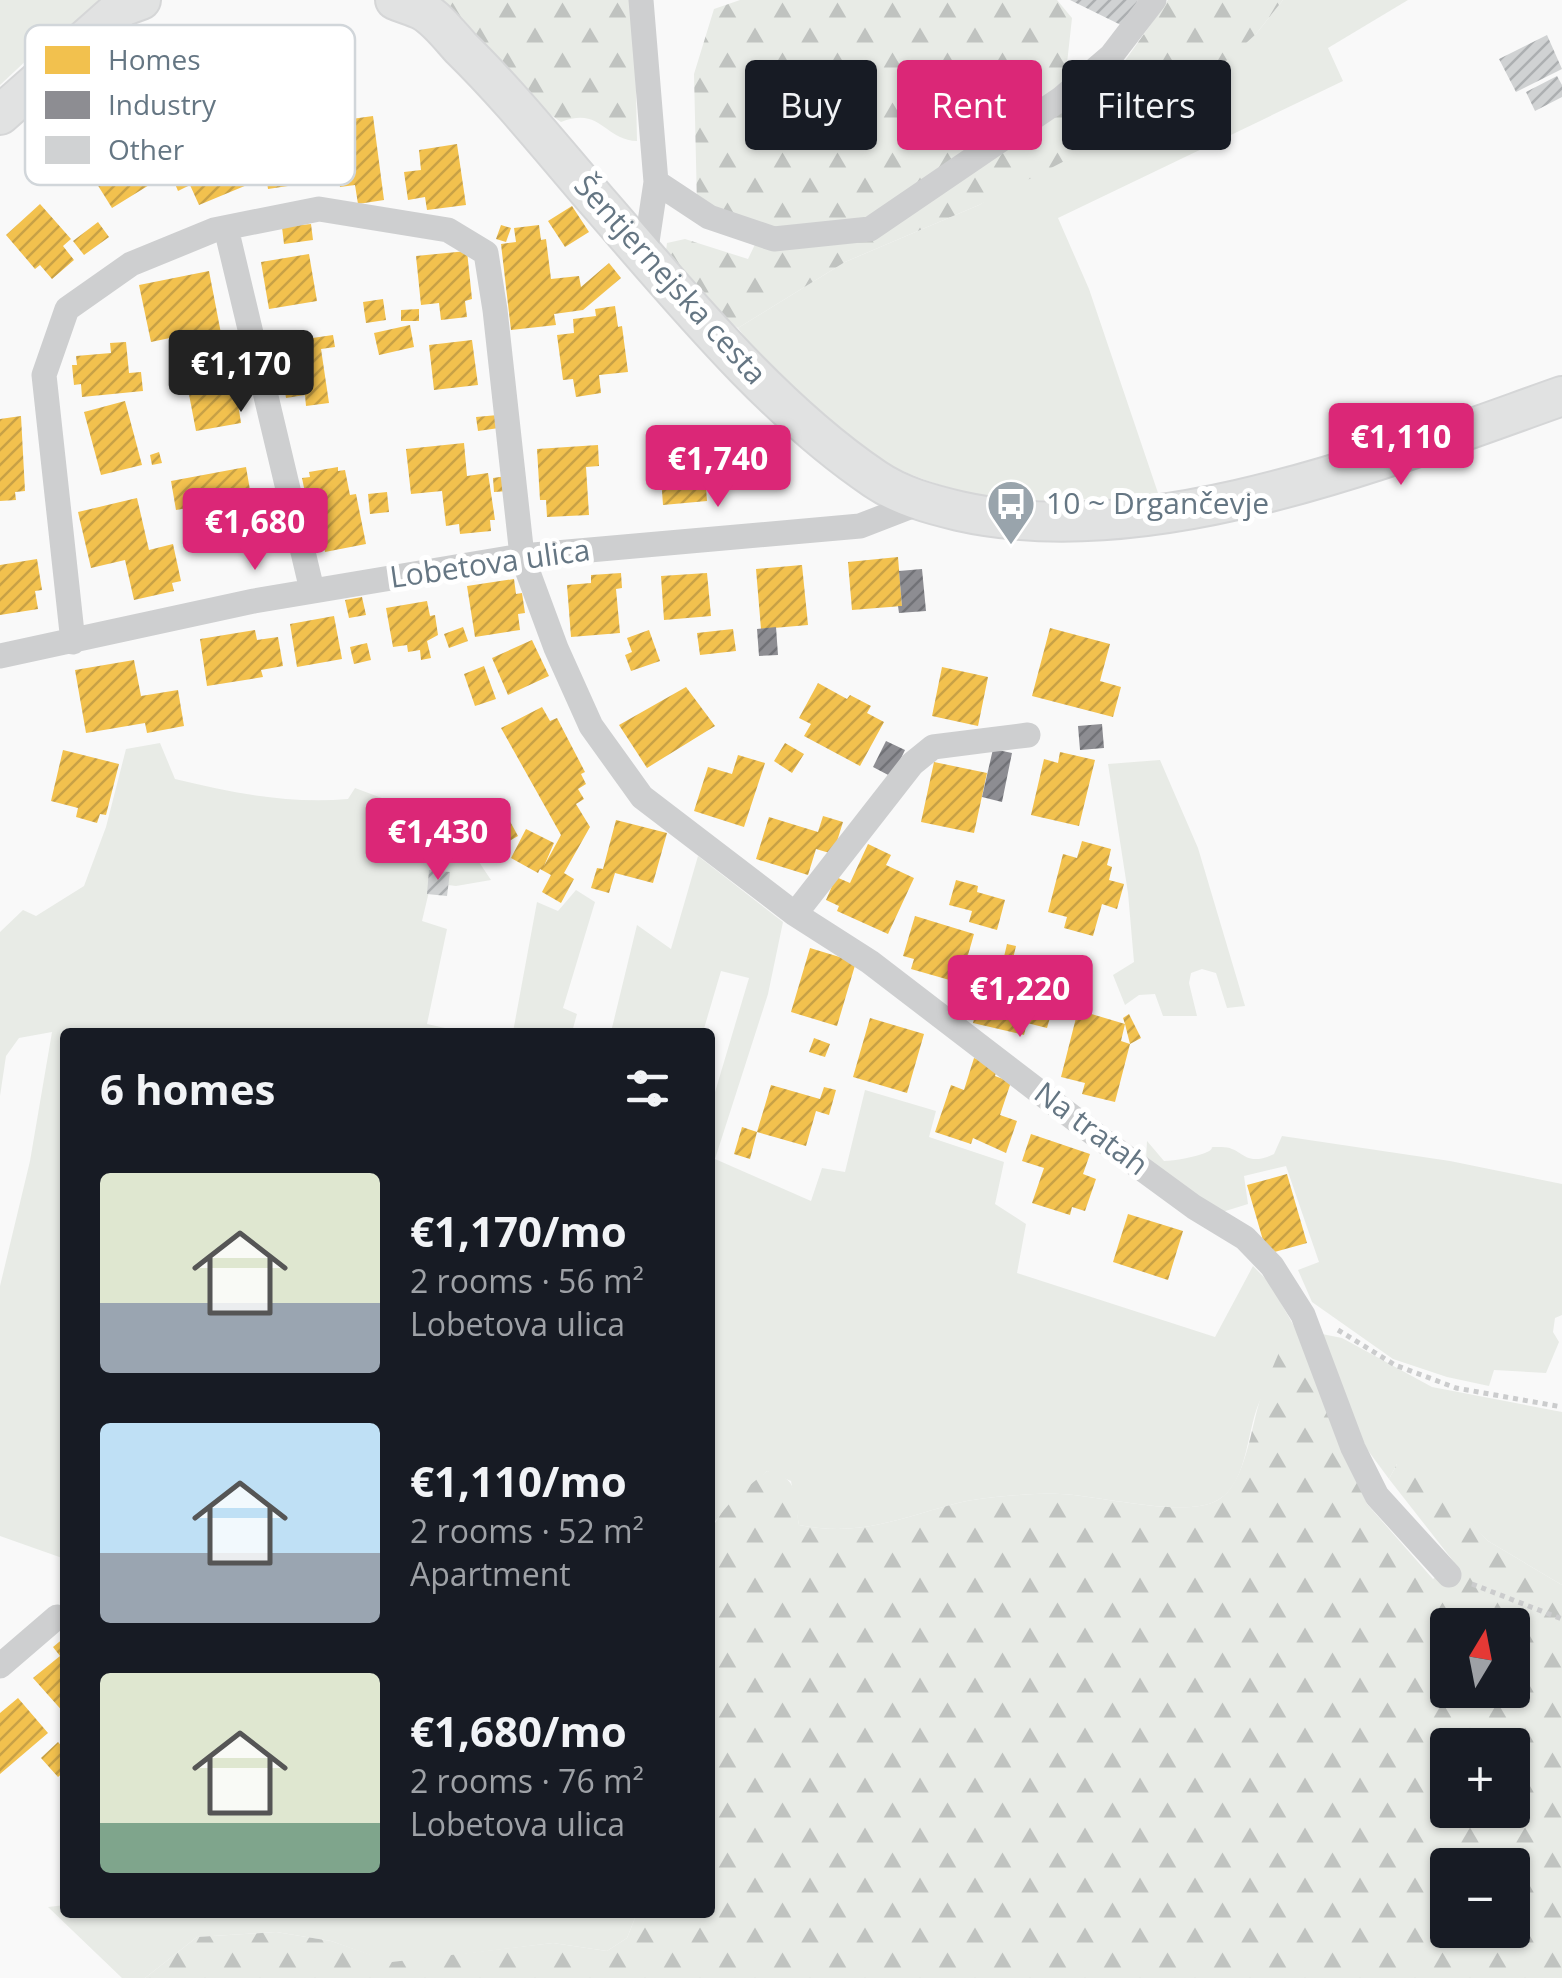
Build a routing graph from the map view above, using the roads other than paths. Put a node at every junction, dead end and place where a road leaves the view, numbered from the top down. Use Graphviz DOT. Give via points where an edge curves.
graph roads {
  1 [pos="141,0"];
  2 [pos="395,0"];
  3 [pos="641,0"];
  4 [pos="1154,0"];
  5 [pos="103,25"];
  6 [pos="25,93"];
  7 [pos="0,115"];
  8 [pos="656,182"];
  9 [pos="226,228"];
  10 [pos="644,256"];
  11 [pos="1562,396"];
  12 [pos="922,502"];
  13 [pos="522,556"];
  14 [pos="312,590"];
  15 [pos="73,642"];
  16 [pos="0,656"];
  17 [pos="1028,735"];
  18 [pos="795,914"];
  19 [pos="1449,1575"];
  20 [pos="57,1617"];
  21 [pos="0,1666"];
  1 -- 5 [label="main road"];
  2 -- 10 [label="main road, Šentjernejska cesta" via="425,12 480,66"];
  3 -- 8 [label="street"];
  4 -- 8 [label="street" via="1111,56 1062,98 870,229 774,239 709,217"];
  6 -- 7 [label="main road"];
  8 -- 10 [label="street"];
  9 -- 13 [label="street, Na tratah" via="319,209 448,230 486,252"];
  9 -- 14 [label="street"];
  9 -- 15 [label="street" via="132,264 67,309 44,376"];
  10 -- 12 [label="main road, Šentjernejska cesta" via="807,424 877,481"];
  11 -- 12 [label="main road, Šentjernejska cesta" via="1407,451 1216,503 1110,521 996,518"];
  12 -- 13 [label="street, Lobetova ulica" via="860,526"];
  13 -- 14 [label="street, Lobetova ulica"];
  13 -- 18 [label="street, Na tratah" via="591,726 642,797"];
  14 -- 15 [label="street, Lobetova ulica"];
  15 -- 16 [label="street, Lobetova ulica"];
  17 -- 18 [label="street" via="933,746"];
  18 -- 19 [label="street, Na tratah" via="1245,1238 1303,1315 1377,1496"];
  20 -- 21 [label="street"];
}
